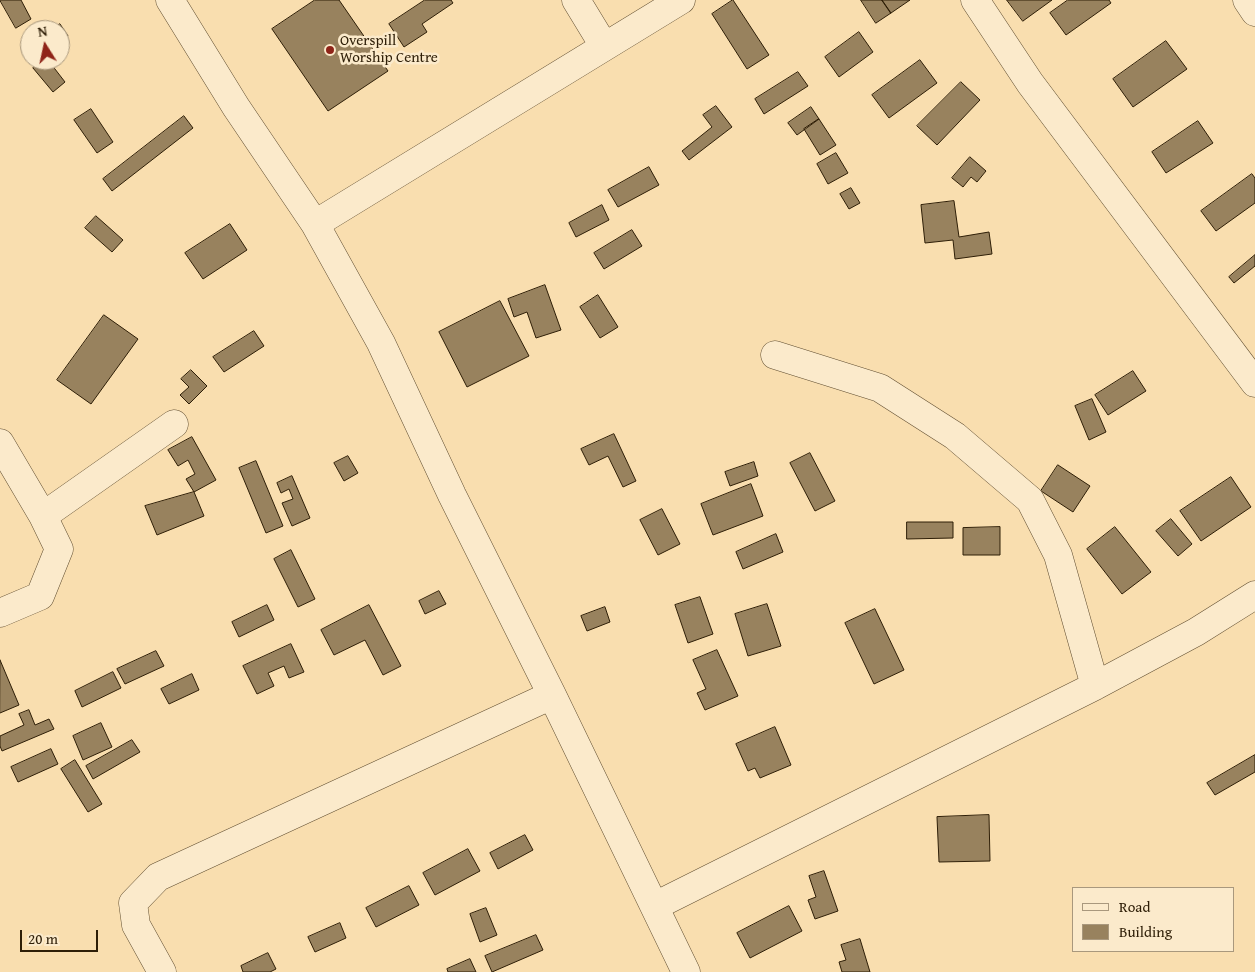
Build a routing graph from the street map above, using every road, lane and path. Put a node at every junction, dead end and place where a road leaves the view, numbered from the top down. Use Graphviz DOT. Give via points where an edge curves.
graph roads {
  1 [pos="170,0"];
  2 [pos="576,0"];
  3 [pos="681,0"];
  4 [pos="976,0"];
  5 [pos="1247,0"];
  6 [pos="1255,12"];
  7 [pos="604,46"];
  8 [pos="315,224"];
  9 [pos="775,355"];
  10 [pos="1255,383"];
  11 [pos="174,424"];
  12 [pos="0,443"];
  13 [pos="43,516"];
  14 [pos="1255,595"];
  15 [pos="0,613"];
  16 [pos="1095,686"];
  17 [pos="552,695"];
  18 [pos="655,906"];
  19 [pos="162,972"];
  20 [pos="686,972"];
  1 -- 8 [label="street" via="236,108"];
  2 -- 7 [label="street"];
  3 -- 7 [label="street"];
  4 -- 10 [label="street" via="1030,83"];
  5 -- 6 [label="street"];
  7 -- 8 [label="street"];
  8 -- 17 [label="street" via="381,343 452,495"];
  9 -- 16 [label="street" via="880,388 955,436 1030,500 1058,555"];
  11 -- 13 [label="street"];
  12 -- 13 [label="street"];
  13 -- 15 [label="street" via="59,549 40,596"];
  14 -- 16 [label="street" via="1196,632"];
  16 -- 18 [label="street"];
  17 -- 18 [label="street"];
  17 -- 19 [label="street" via="158,877 133,903 136,925"];
  18 -- 20 [label="street"];
}
